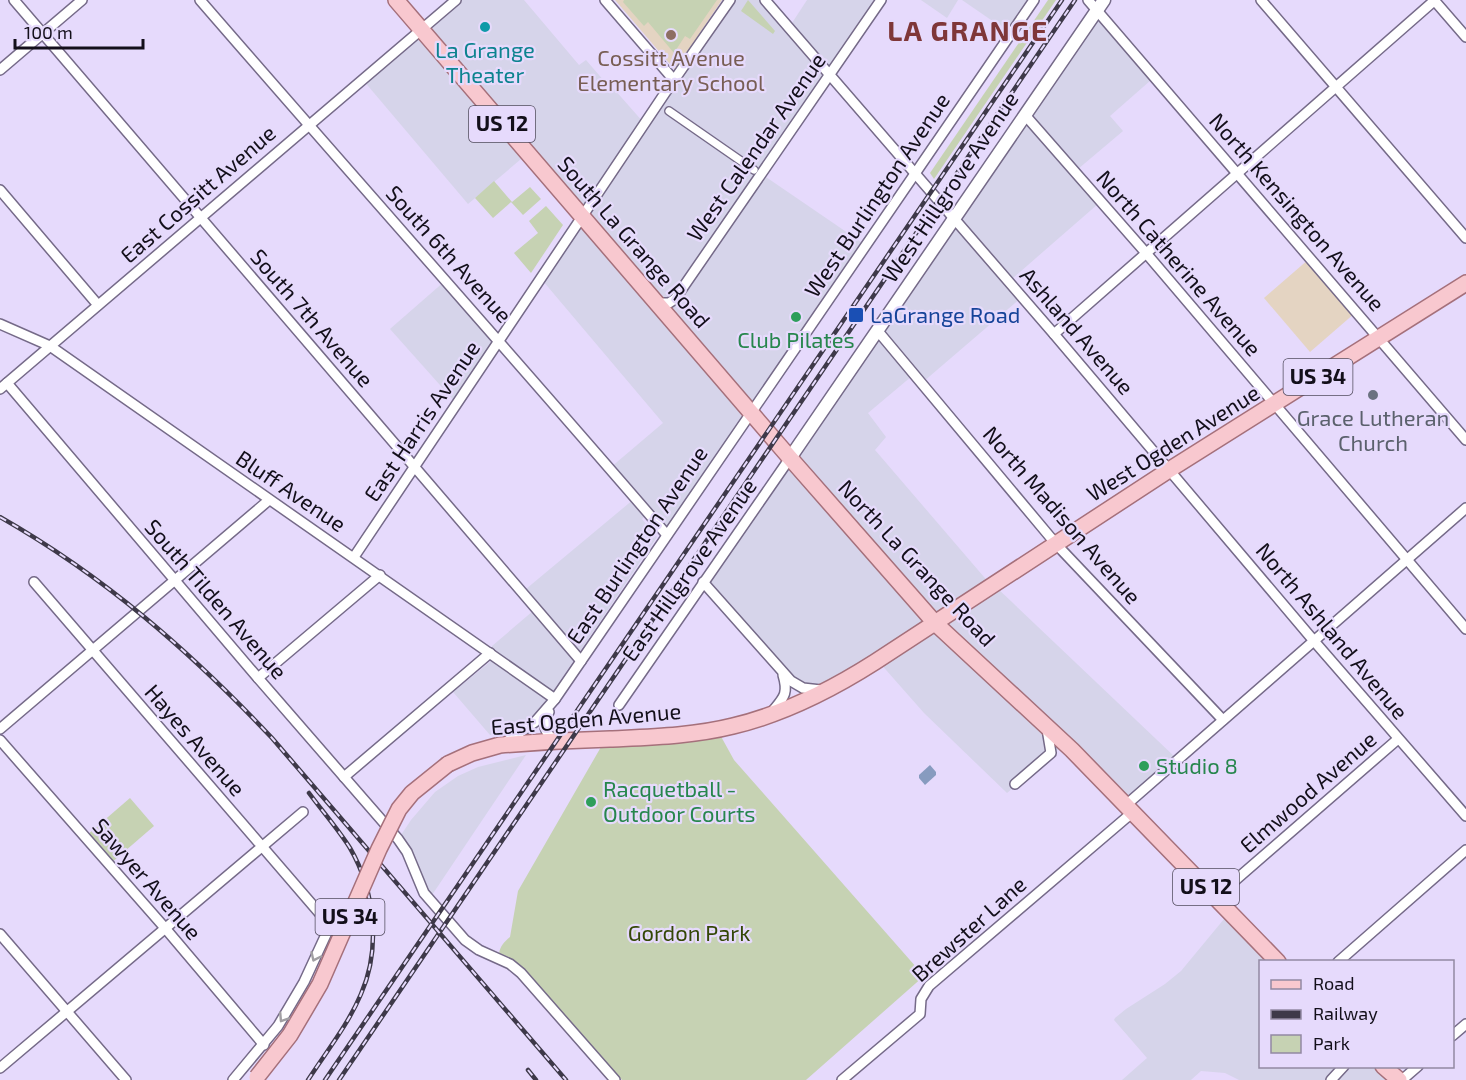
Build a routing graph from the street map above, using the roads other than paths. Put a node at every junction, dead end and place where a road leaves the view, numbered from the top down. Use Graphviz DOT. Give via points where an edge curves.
graph roads {
  1 [pos="14,0"];
  2 [pos="82,0"];
  3 [pos="200,0"];
  4 [pos="396,0"];
  5 [pos="456,0"];
  6 [pos="604,0"];
  7 [pos="730,0"];
  8 [pos="765,0"];
  9 [pos="881,0"];
  10 [pos="1034,0"];
  11 [pos="1088,0"];
  12 [pos="1104,0"];
  13 [pos="1261,0"];
  14 [pos="1435,0"];
  15 [pos="1097,11"];
  16 [pos="421,30"];
  17 [pos="42,34"];
  18 [pos="1466,37"];
  19 [pos="0,70"];
  20 [pos="830,75"];
  21 [pos="674,80"];
  22 [pos="1336,87"];
  23 [pos="669,111"];
  24 [pos="1025,115"];
  25 [pos="308,125"];
  26 [pos="754,170"];
  27 [pos="916,174"];
  28 [pos="1238,174"];
  29 [pos="0,190"];
  30 [pos="200,217"];
  31 [pos="584,218"];
  32 [pos="954,219"];
  33 [pos="1466,238"];
  34 [pos="1146,253"];
  35 [pos="1466,283"];
  36 [pos="656,303"];
  37 [pos="98,305"];
  38 [pos="0,324"];
  39 [pos="877,330"];
  40 [pos="1054,334"];
  41 [pos="1380,339"];
  42 [pos="500,341"];
  43 [pos="50,346"];
  44 [pos="3,386"];
  45 [pos="1275,405"];
  46 [pos="751,412"];
  47 [pos="1466,440"];
  48 [pos="790,458"];
  49 [pos="415,467"];
  50 [pos="1169,470"];
  51 [pos="269,500"];
  52 [pos="1466,508"];
  53 [pos="667,535"];
  54 [pos="1056,544"];
  55 [pos="354,557"];
  56 [pos="1406,560"];
  57 [pos="380,575"];
  58 [pos="174,580"];
  59 [pos="34,582"];
  60 [pos="703,582"];
  61 [pos="935,622"];
  62 [pos="1466,629"];
  63 [pos="1314,641"];
  64 [pos="92,650"];
  65 [pos="489,652"];
  66 [pos="581,661"];
  67 [pos="782,673"];
  68 [pos="258,678"];
  69 [pos="826,690"];
  70 [pos="555,699"];
  71 [pos="620,705"];
  72 [pos="769,715"];
  73 [pos="1223,720"];
  74 [pos="1044,723"];
  75 [pos="0,729"];
  76 [pos="1398,739"];
  77 [pos="0,740"];
  78 [pos="556,741"];
  79 [pos="500,745"];
  80 [pos="344,777"];
  81 [pos="1015,784"];
  82 [pos="1129,808"];
  83 [pos="303,812"];
  84 [pos="1466,816"];
  85 [pos="262,847"];
  86 [pos="1466,850"];
  87 [pos="1216,897"];
  88 [pos="165,928"];
  89 [pos="0,934"];
  90 [pos="1276,960"];
  91 [pos="1340,960"];
  92 [pos="67,1011"];
  93 [pos="1466,1024"];
  94 [pos="1454,1034"];
  95 [pos="264,1045"];
  96 [pos="0,1068"];
  97 [pos="1342,1068"];
  98 [pos="1386,1068"];
  99 [pos="1416,1068"];
  100 [pos="126,1080"];
  101 [pos="233,1080"];
  102 [pos="254,1080"];
  103 [pos="615,1080"];
  104 [pos="842,1080"];
  105 [pos="1331,1080"];
  106 [pos="1401,1080"];
  1 -- 17 [label="street, South 7th Avenue"];
  2 -- 17 [label="street"];
  3 -- 25 [label="street, South 6th Avenue"];
  4 -- 16 [label="main road, South La Grange Road / US 12"];
  5 -- 16 [label="street, East Cossitt Avenue"];
  6 -- 21 [label="street"];
  7 -- 21 [label="street, East Harris Avenue"];
  8 -- 20 [label="street, Ashland Avenue"];
  9 -- 20 [label="street, West Calendar Avenue"];
  10 -- 27 [label="street, West Burlington Avenue"];
  11 -- 15 [label="street, North Kensington Avenue"];
  12 -- 15 [label="street, West Hillgrove Avenue"];
  13 -- 22 [label="street"];
  14 -- 18 [label="street"];
  14 -- 22 [label="street"];
  15 -- 24 [label="street, West Hillgrove Avenue"];
  15 -- 28 [label="street, North Kensington Avenue"];
  16 -- 25 [label="street, East Cossitt Avenue"];
  16 -- 31 [label="main road, South La Grange Road / US 12"];
  17 -- 19 [label="street"];
  17 -- 30 [label="street, South 7th Avenue"];
  20 -- 27 [label="street, Ashland Avenue"];
  20 -- 36 [label="street, West Calendar Avenue" via="675,299"];
  21 -- 31 [label="street, East Harris Avenue"];
  22 -- 28 [label="street"];
  22 -- 33 [label="street"];
  23 -- 26 [label="street"];
  24 -- 32 [label="street, West Hillgrove Avenue"];
  24 -- 34 [label="street, North Catherine Avenue"];
  25 -- 30 [label="street, East Cossitt Avenue"];
  25 -- 42 [label="street, South 6th Avenue"];
  27 -- 32 [label="street, Ashland Avenue"];
  27 -- 46 [label="street, West Burlington Avenue"];
  28 -- 34 [label="street"];
  28 -- 41 [label="street, North Kensington Avenue"];
  29 -- 37 [label="street"];
  30 -- 37 [label="street, East Cossitt Avenue"];
  30 -- 49 [label="street, South 7th Avenue"];
  31 -- 36 [label="main road, South La Grange Road / US 12"];
  31 -- 42 [label="street, East Harris Avenue"];
  32 -- 39 [label="street, West Hillgrove Avenue"];
  32 -- 40 [label="street, Ashland Avenue"];
  34 -- 40 [label="street"];
  34 -- 45 [label="street, North Catherine Avenue"];
  35 -- 41 [label="main road, West Ogden Avenue / US 34"];
  36 -- 46 [label="main road, South La Grange Road / US 12"];
  37 -- 43 [label="street, East Cossitt Avenue"];
  38 -- 43 [label="street, Bluff Avenue"];
  39 -- 48 [label="street, West Hillgrove Avenue"];
  39 -- 54 [label="street, North Madison Avenue"];
  40 -- 50 [label="street, Ashland Avenue"];
  41 -- 45 [label="main road, West Ogden Avenue / US 34"];
  41 -- 47 [label="street, North Kensington Avenue"];
  42 -- 49 [label="street, East Harris Avenue"];
  42 -- 53 [label="street, South 6th Avenue"];
  43 -- 44 [label="street, East Cossitt Avenue"];
  43 -- 51 [label="street, Bluff Avenue"];
  44 -- 58 [label="street, South Tilden Avenue"];
  45 -- 50 [label="main road, West Ogden Avenue / US 34"];
  45 -- 56 [label="street, North Catherine Avenue"];
  46 -- 48 [label="main road, South La Grange Road / US 12"];
  46 -- 53 [label="street, East Burlington Avenue"];
  48 -- 60 [label="street, East Hillgrove Avenue"];
  48 -- 61 [label="main road, North La Grange Road / US 12"];
  49 -- 55 [label="street, East Harris Avenue"];
  49 -- 66 [label="street, South 7th Avenue"];
  50 -- 54 [label="main road, West Ogden Avenue / US 34"];
  50 -- 63 [label="street, North Ashland Avenue"];
  51 -- 55 [label="street, Bluff Avenue"];
  51 -- 58 [label="street"];
  52 -- 56 [label="street, Brewster Lane"];
  53 -- 66 [label="street, East Burlington Avenue"];
  54 -- 61 [label="main road, West Ogden Avenue / US 34"];
  54 -- 73 [label="street, North Madison Avenue"];
  55 -- 57 [label="street, Bluff Avenue"];
  56 -- 62 [label="street, North Catherine Avenue"];
  56 -- 63 [label="street, Brewster Lane"];
  57 -- 65 [label="street, Bluff Avenue"];
  57 -- 68 [label="street"];
  58 -- 64 [label="street"];
  58 -- 68 [label="street, South Tilden Avenue"];
  59 -- 64 [label="street, Hayes Avenue"];
  60 -- 67 [label="street"];
  60 -- 71 [label="street, East Hillgrove Avenue"];
  61 -- 69 [label="main road, East Ogden Avenue / US 34"];
  61 -- 74 [label="main road, North La Grange Road / US 12"];
  63 -- 73 [label="street, Brewster Lane"];
  63 -- 76 [label="street, North Ashland Avenue"];
  64 -- 75 [label="street"];
  64 -- 85 [label="street, Hayes Avenue"];
  65 -- 70 [label="street, Bluff Avenue"];
  65 -- 80 [label="street"];
  66 -- 70 [label="street, East Burlington Avenue"];
  67 -- 69 [label="street" via="801,687"];
  67 -- 72 [label="street" via="785,695"];
  68 -- 80 [label="street, South Tilden Avenue"];
  69 -- 72 [label="main road, East Ogden Avenue / US 34"];
  70 -- 78 [label="street, East Burlington Avenue" via="544,727"];
  70 -- 79 [label="street, East Burlington Avenue" via="535,722"];
  72 -- 78 [label="main road, East Ogden Avenue / US 34" via="732,727 675,735"];
  73 -- 82 [label="street, Brewster Lane"];
  74 -- 81 [label="street" via="1052,753"];
  74 -- 82 [label="main road, US 12"];
  76 -- 84 [label="street, North Ashland Avenue"];
  76 -- 87 [label="street, Elmwood Avenue"];
  77 -- 88 [label="street, Sawyer Avenue"];
  78 -- 79 [label="main road, East Ogden Avenue / US 34"];
  79 -- 102 [label="main road, East Ogden Avenue / US 34, bridge" via="448,764 399,809 307,1009"];
  80 -- 103 [label="street, South Tilden Avenue" via="398,839 421,887 470,945 521,972"];
  82 -- 87 [label="main road, US 12"];
  82 -- 104 [label="street, Brewster Lane" via="929,986 921,999 920,1014"];
  83 -- 85 [label="street"];
  85 -- 88 [label="street"];
  85 -- 95 [label="street, Hayes Avenue, one-way" via="328,922 329,928 300,990"];
  86 -- 91 [label="street"];
  87 -- 90 [label="main road, US 12"];
  88 -- 92 [label="street"];
  88 -- 95 [label="street, Sawyer Avenue"];
  89 -- 92 [label="street"];
  92 -- 96 [label="street"];
  92 -- 100 [label="street"];
  93 -- 94 [label="street"];
  95 -- 101 [label="street"];
  97 -- 105 [label="street"];
  98 -- 106 [label="main road"];
  99 -- 106 [label="street"];
}
